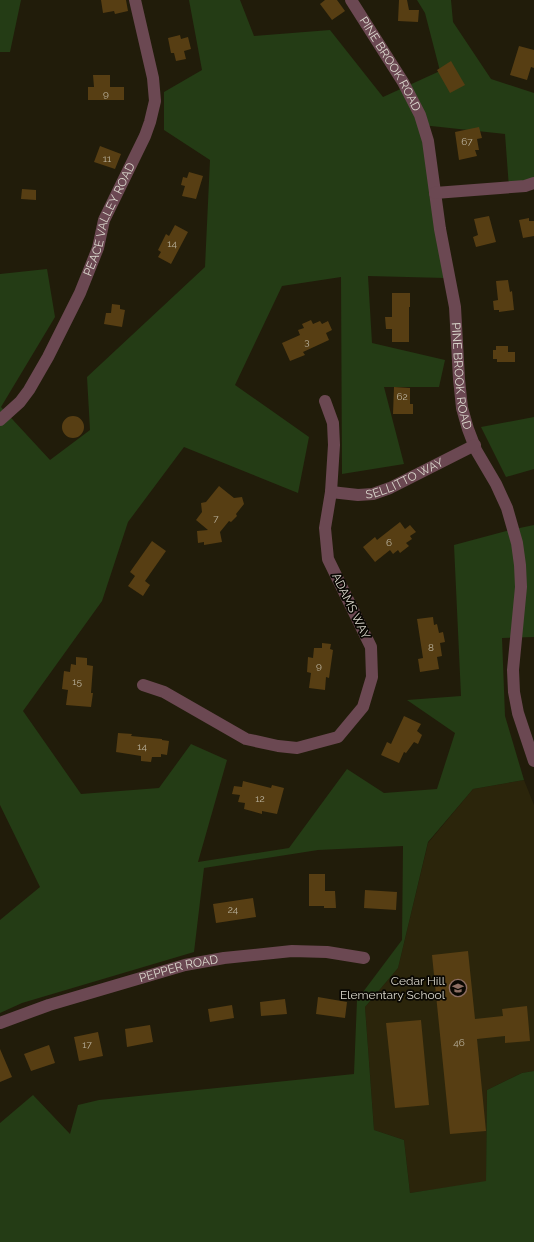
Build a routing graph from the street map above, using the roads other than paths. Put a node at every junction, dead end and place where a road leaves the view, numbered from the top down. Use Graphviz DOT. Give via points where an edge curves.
graph roads {
  1 [pos="135,0"];
  2 [pos="351,0"];
  3 [pos="534,183"];
  4 [pos="435,192"];
  5 [pos="325,401"];
  6 [pos="0,420"];
  7 [pos="474,445"];
  8 [pos="331,492"];
  9 [pos="143,685"];
  10 [pos="534,760"];
  11 [pos="364,958"];
  12 [pos="0,1023"];
  1 -- 6 [label="street, PEACE VALLEY ROAD" via="153,78 155,101 150,122 104,220 98,248 80,293 48,357 20,402"];
  2 -- 4 [label="street, PINE BROOK ROAD" via="403,82 420,115 428,141"];
  3 -- 4 [label="street" via="525,186"];
  4 -- 7 [label="street, PINE BROOK ROAD" via="455,307 462,408"];
  5 -- 8 [label="street, ADAMS WAY" via="333,423"];
  7 -- 8 [label="street, SELLITTO WAY" via="390,488 373,494"];
  7 -- 10 [label="street, PINE BROOK ROAD" via="507,508 517,543 521,587 513,670 514,692 518,713"];
  8 -- 9 [label="street, ADAMS WAY" via="325,528 328,559 372,647 372,677 363,707 338,736 297,748 246,739 164,692"];
  11 -- 12 [label="street, PEPPER ROAD" via="327,952 292,951 224,958 185,965 49,1005"];
}
